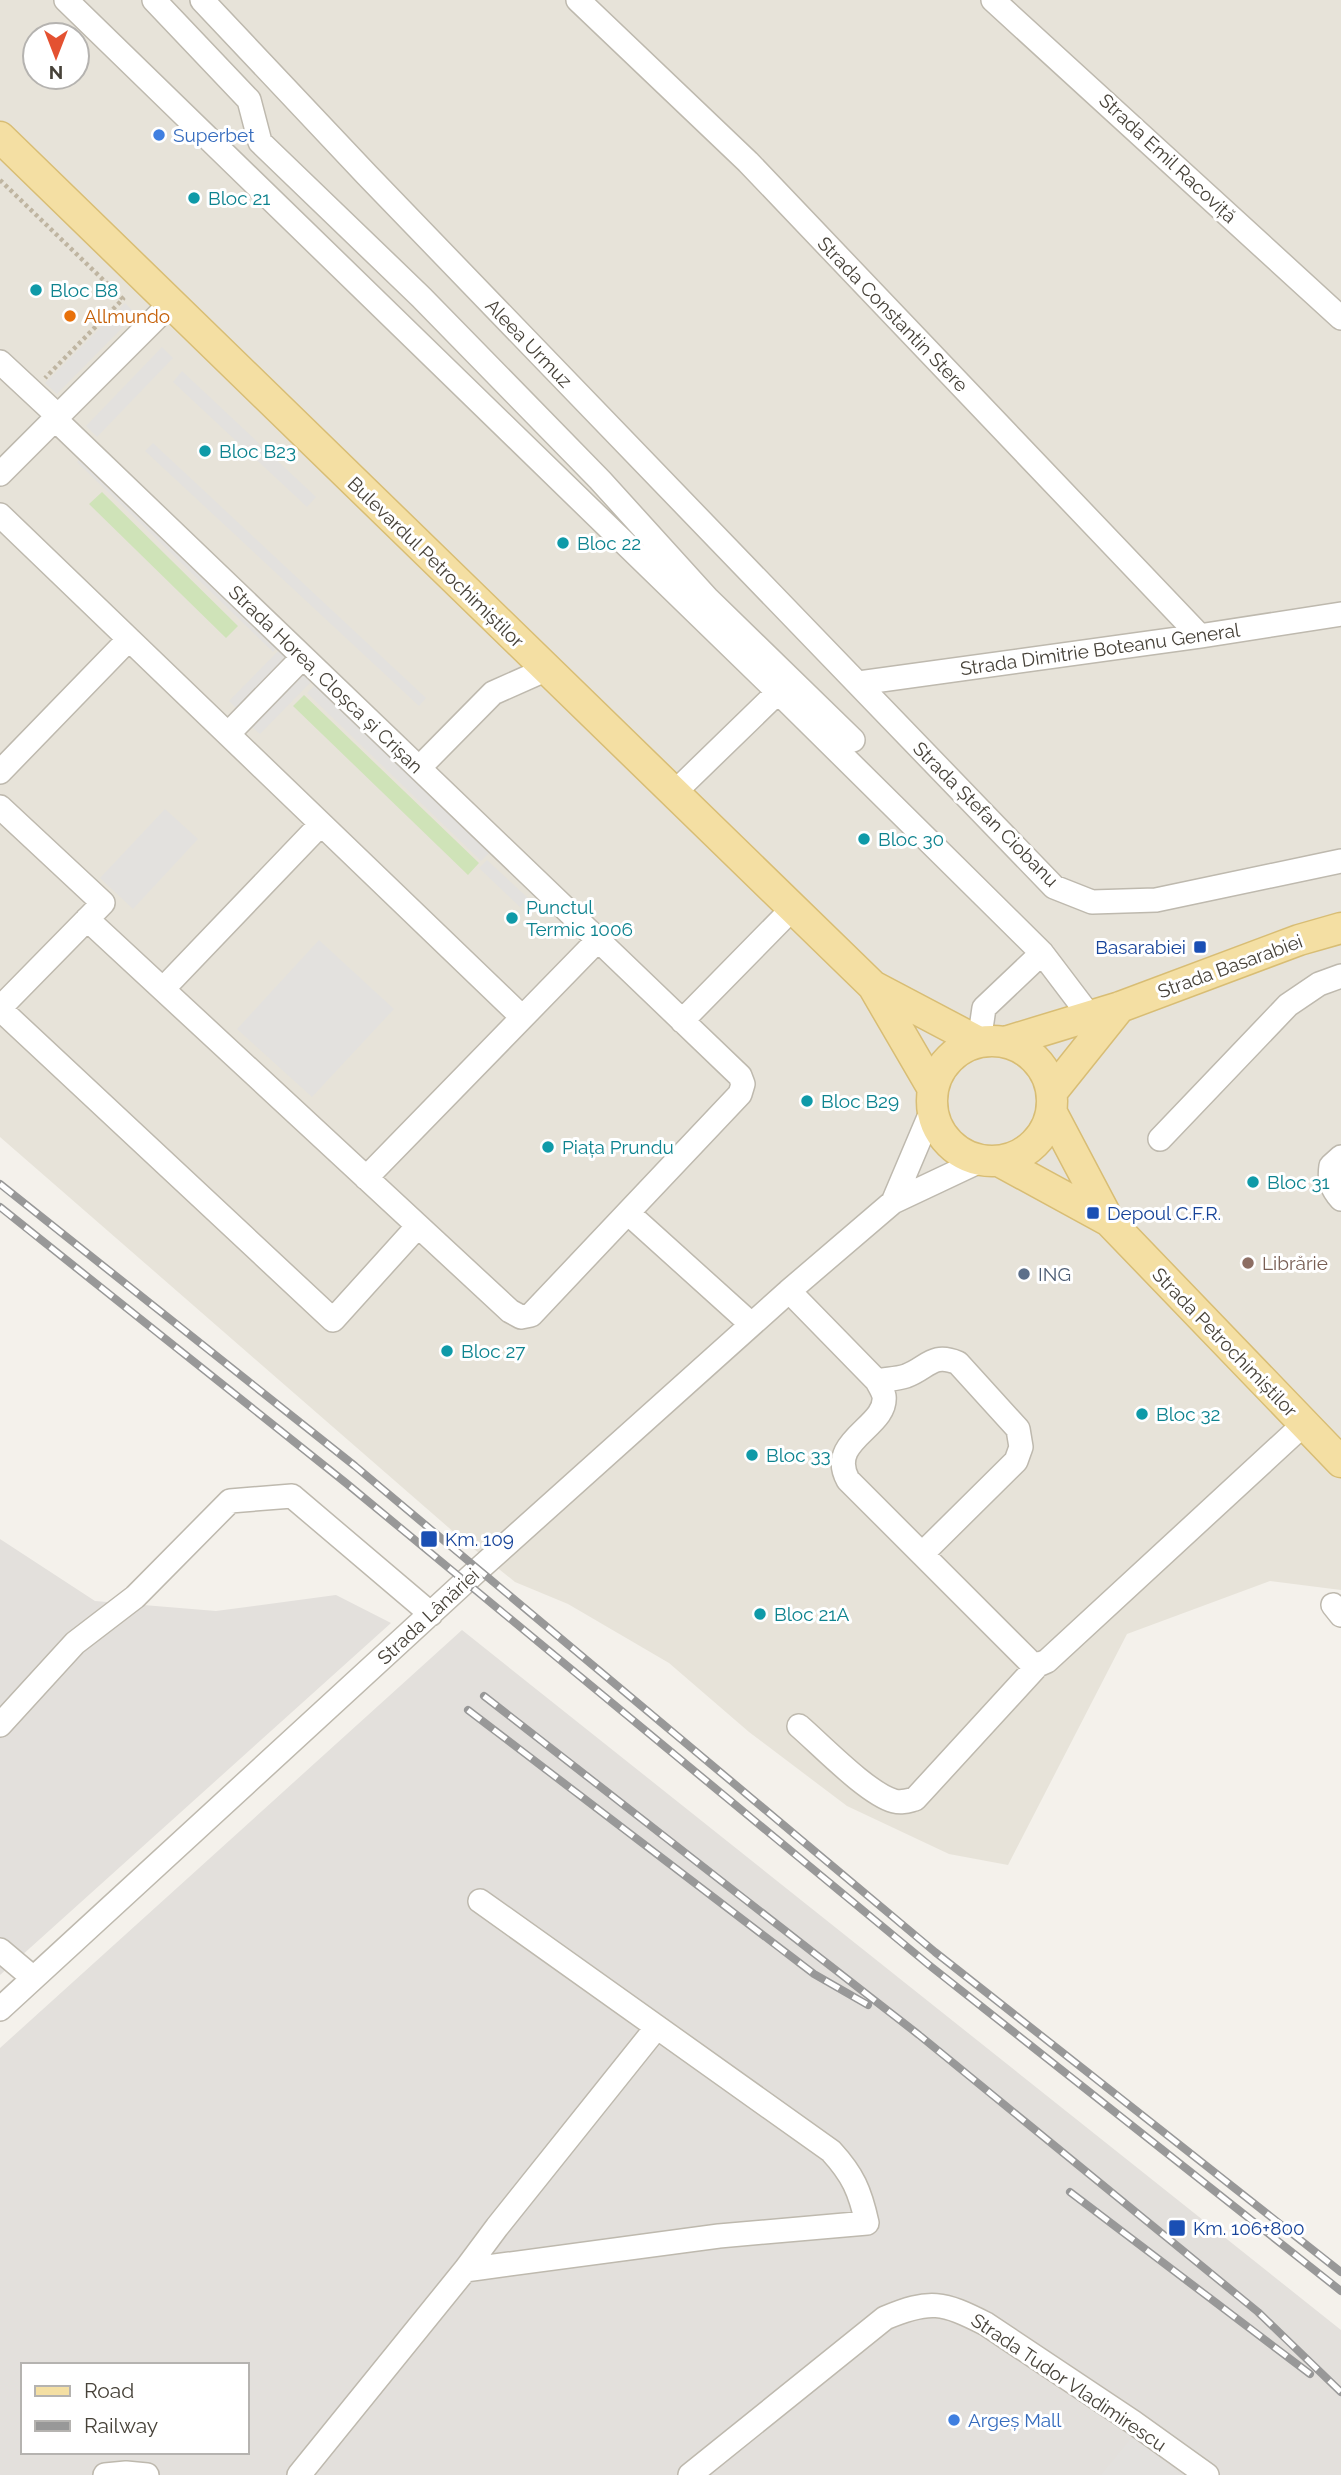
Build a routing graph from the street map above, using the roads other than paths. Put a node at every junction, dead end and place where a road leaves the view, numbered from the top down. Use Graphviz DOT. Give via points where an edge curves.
graph roads {
  1 [pos="66,0"];
  2 [pos="154,0"];
  3 [pos="202,0"];
  4 [pos="578,0"];
  5 [pos="993,0"];
  6 [pos="0,137"];
  7 [pos="171,303"];
  8 [pos="1341,318"];
  9 [pos="0,362"];
  10 [pos="57,417"];
  11 [pos="0,474"];
  12 [pos="0,515"];
  13 [pos="701,604"];
  14 [pos="1341,614"];
  15 [pos="1200,636"];
  16 [pos="129,639"];
  17 [pos="303,657"];
  18 [pos="547,669"];
  19 [pos="859,683"];
  20 [pos="778,692"];
  21 [pos="228,734"];
  22 [pos="853,740"];
  23 [pos="419,768"];
  24 [pos="0,772"];
  25 [pos="674,793"];
  26 [pos="0,807"];
  27 [pos="321,824"];
  28 [pos="1341,861"];
  29 [pos="793,908"];
  30 [pos="87,919"];
  31 [pos="1341,928"];
  32 [pos="598,940"];
  33 [pos="1042,953"];
  34 [pos="1341,976"];
  35 [pos="873,986"];
  36 [pos="163,989"];
  37 [pos="1121,1007"];
  38 [pos="0,1009"];
  39 [pos="1089,1015"];
  40 [pos="522,1017"];
  41 [pos="682,1021"];
  42 [pos="992,1042"];
  43 [pos="932,1100"];
  44 [pos="1052,1102"];
  45 [pos="1160,1139"];
  46 [pos="1341,1157"];
  47 [pos="990,1161"];
  48 [pos="366,1178"];
  49 [pos="1341,1199"];
  50 [pos="893,1202"];
  51 [pos="628,1213"];
  52 [pos="1109,1221"];
  53 [pos="418,1226"];
  54 [pos="789,1290"];
  55 [pos="751,1324"];
  56 [pos="877,1381"];
  57 [pos="1304,1424"];
  58 [pos="1341,1462"];
  59 [pos="922,1554"];
  60 [pos="431,1614"];
  61 [pos="1038,1665"];
  62 [pos="0,1725"];
  63 [pos="799,1726"];
  64 [pos="480,1901"];
  65 [pos="0,1950"];
  66 [pos="32,1977"];
  67 [pos="0,2009"];
  68 [pos="657,2027"];
  69 [pos="465,2270"];
  70 [pos="105,2475"];
  71 [pos="147,2475"];
  72 [pos="299,2475"];
  73 [pos="690,2475"];
  74 [pos="1206,2475"];
  1 -- 13 [label="street"];
  2 -- 13 [label="street" via="249,100 260,142 600,480"];
  3 -- 19 [label="street, Aleea Urmuz"];
  4 -- 15 [label="street, Strada Constantin Stere" via="748,162"];
  5 -- 8 [label="street, Strada Emil Racoviță"];
  6 -- 7 [label="main road, Bulevardul Petrochimiștilor"];
  7 -- 10 [label="street"];
  7 -- 18 [label="main road, Bulevardul Petrochimiștilor"];
  9 -- 10 [label="street, Strada Horea, Cloșca și Crișan"];
  10 -- 11 [label="street"];
  10 -- 17 [label="street, Strada Horea, Cloșca și Crișan"];
  12 -- 16 [label="street"];
  13 -- 20 [label="street"];
  13 -- 22 [label="street"];
  14 -- 15 [label="street, Strada Dimitrie Boteanu General"];
  15 -- 19 [label="street, Strada Dimitrie Boteanu General"];
  16 -- 21 [label="street"];
  16 -- 24 [label="street"];
  17 -- 21 [label="street"];
  17 -- 23 [label="street, Strada Horea, Cloșca și Crișan"];
  18 -- 23 [label="street" via="493,693"];
  18 -- 25 [label="main road, Bulevardul Petrochimiștilor"];
  19 -- 28 [label="street, Strada Ștefan Ciobanu" via="1054,887 1091,902 1156,900"];
  20 -- 25 [label="street"];
  20 -- 33 [label="street"];
  21 -- 27 [label="street"];
  23 -- 32 [label="street, Strada Horea, Cloșca și Crișan"];
  25 -- 29 [label="main road, Bulevardul Petrochimiștilor"];
  26 -- 30 [label="street" via="103,903"];
  27 -- 36 [label="street"];
  27 -- 40 [label="street"];
  29 -- 35 [label="main road, Bulevardul Petrochimiștilor"];
  29 -- 41 [label="street"];
  30 -- 36 [label="street, Strada Horea, Cloșca și Crișan"];
  30 -- 38 [label="street"];
  31 -- 37 [label="main road, Strada Basarabiei"];
  32 -- 40 [label="street"];
  32 -- 41 [label="street, Strada Horea, Cloșca și Crișan"];
  33 -- 39 [label="street"];
  33 -- 42 [label="street" via="984,1008"];
  34 -- 45 [label="street" via="1319,984 1288,1005"];
  35 -- 42 [label="main road, Bulevardul Petrochimiștilor"];
  35 -- 43 [label="main road, Bulevardul Petrochimiștilor"];
  36 -- 48 [label="street, Strada Horea, Cloșca și Crișan"];
  37 -- 39 [label="main road, Strada Basarabiei"];
  37 -- 44 [label="main road"];
  38 -- 53 [label="street" via="332,1320"];
  39 -- 42 [label="main road, Strada Basarabiei"];
  40 -- 48 [label="street"];
  41 -- 51 [label="street, Strada Horea, Cloșca și Crișan" via="743,1084 740,1094"];
  42 -- 43 [label="main road" via="963,1048 949,1059 939,1073"];
  42 -- 44 [label="main road" via="1022,1048 1037,1059 1047,1074"];
  43 -- 47 [label="main road" via="938,1128 949,1143 964,1154"];
  43 -- 50 [label="street"];
  44 -- 47 [label="main road" via="1045,1130 1033,1145 1018,1156"];
  44 -- 52 [label="main road, Strada Petrochimiștilor"];
  46 -- 49 [label="street" via="1331,1166 1329,1178"];
  47 -- 50 [label="street"];
  47 -- 52 [label="main road, Strada Petrochimiștilor"];
  48 -- 53 [label="street, Strada Horea, Cloșca și Crișan"];
  50 -- 54 [label="street, Strada Lânăriei"];
  51 -- 53 [label="street, Strada Horea, Cloșca și Crișan" via="531,1315 521,1317"];
  51 -- 55 [label="street"];
  52 -- 57 [label="main road, Strada Petrochimiștilor"];
  54 -- 55 [label="street, Strada Lânăriei"];
  54 -- 56 [label="street"];
  55 -- 60 [label="street, Strada Lânăriei"];
  56 -- 59 [label="street" via="884,1396 882,1408 844,1454 842,1469"];
  56 -- 59 [label="street" via="906,1376 945,1357 958,1363 1018,1429 1021,1447 1016,1461"];
  57 -- 58 [label="main road, Strada Petrochimiștilor"];
  57 -- 61 [label="street"];
  59 -- 61 [label="street"];
  60 -- 62 [label="street" via="292,1496 230,1501 135,1597 75,1643"];
  60 -- 66 [label="street, Strada Lânăriei"];
  61 -- 63 [label="street" via="915,1798 904,1803 870,1788"];
  64 -- 68 [label="street"];
  65 -- 66 [label="street"];
  66 -- 67 [label="street, Strada Lânăriei"];
  68 -- 69 [label="street"];
  68 -- 69 [label="street" via="831,2151 857,2185 867,2222 719,2236"];
  69 -- 72 [label="street"];
  70 -- 71 [label="street"];
  73 -- 74 [label="street, Strada Tudor Vladimirescu" via="885,2318 911,2307 938,2304 986,2324"];
}
